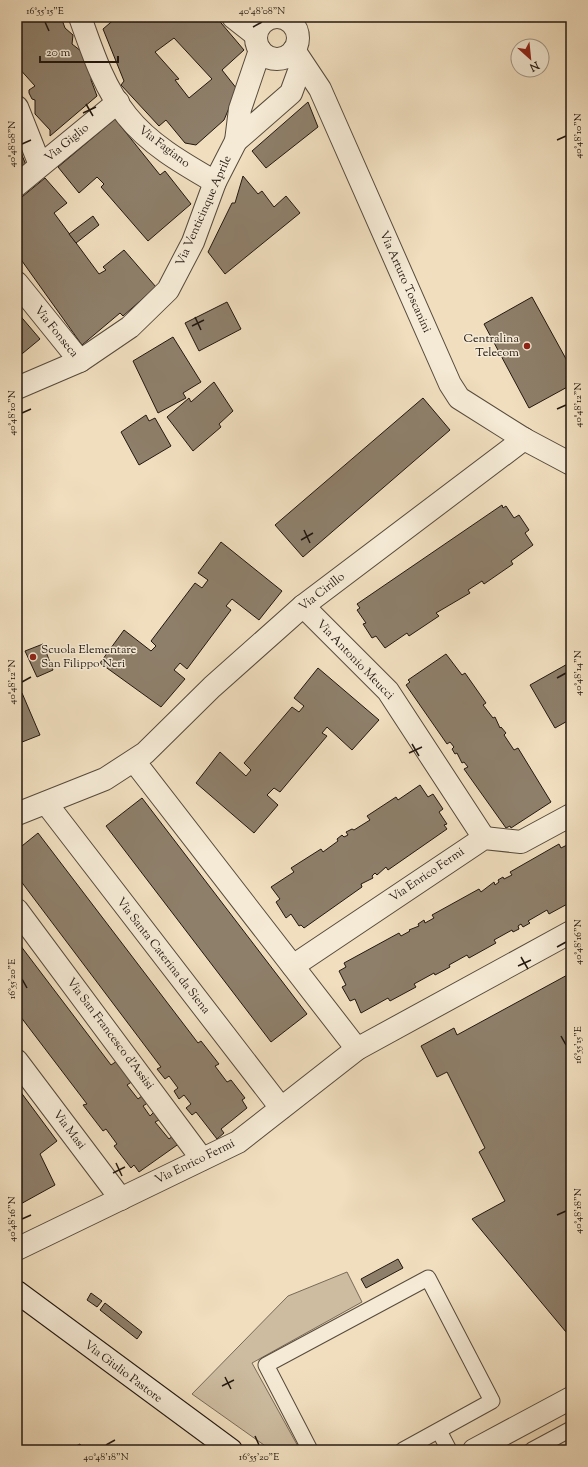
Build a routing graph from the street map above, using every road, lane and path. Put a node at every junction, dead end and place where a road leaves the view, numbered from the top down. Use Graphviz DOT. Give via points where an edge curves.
graph roads {
  1 [pos="80,17"];
  2 [pos="233,17"];
  3 [pos="258,43"];
  4 [pos="298,57"];
  5 [pos="118,102"];
  6 [pos="17,107"];
  7 [pos="236,141"];
  8 [pos="40,165"];
  9 [pos="215,182"];
  10 [pos="17,185"];
  11 [pos="17,283"];
  12 [pos="80,361"];
  13 [pos="17,388"];
  14 [pos="524,439"];
  15 [pos="571,464"];
  16 [pos="303,606"];
  17 [pos="134,761"];
  18 [pos="46,803"];
  19 [pos="17,814"];
  20 [pos="571,815"];
  21 [pos="484,838"];
  22 [pos="17,910"];
  23 [pos="571,932"];
  24 [pos="293,966"];
  25 [pos="357,1049"];
  26 [pos="17,1061"];
  27 [pos="281,1108"];
  28 [pos="202,1159"];
  29 [pos="121,1198"];
  30 [pos="17,1249"];
  31 [pos="17,1292"];
  32 [pos="571,1398"];
  33 [pos="571,1429"];
  34 [pos="439,1431"];
  35 [pos="231,1450"];
  36 [pos="310,1450"];
  37 [pos="403,1450"];
  38 [pos="449,1450"];
  39 [pos="474,1450"];
  40 [pos="532,1450"];
  1 -- 5 [label="street, Via Fagiano" via="97,62"];
  2 -- 3 [label="street"];
  3 -- 4 [label="street" via="265,55 279,59 289,55"];
  3 -- 4 [label="street" via="263,23 270,18 284,18 292,22 296,28"];
  3 -- 7 [label="street, Via Venticinque Aprile" via="240,109"];
  4 -- 7 [label="street, Via Venticinque Aprile" via="291,93"];
  4 -- 14 [label="street, Via Arturo Toscanini" via="320,89 450,384 459,398"];
  5 -- 8 [label="street, Via Giglio"];
  5 -- 9 [label="street, Via Fagiano" via="138,128 160,147"];
  6 -- 8 [label="street"];
  7 -- 9 [label="street, Via Venticinque Aprile"];
  8 -- 10 [label="street, Via Giglio"];
  9 -- 12 [label="street, Via Venticinque Aprile" via="193,242 168,290 130,327"];
  11 -- 12 [label="street, Via Fonseca"];
  12 -- 13 [label="street, Via Venticinque Aprile"];
  14 -- 15 [label="street, Via Arturo Toscanini"];
  14 -- 16 [label="street, Via Cirillo"];
  16 -- 17 [label="street, Via Cirillo"];
  16 -- 21 [label="street, Via Antonio Meucci" via="388,691"];
  17 -- 18 [label="street, Via Cirillo" via="105,779"];
  17 -- 24 [label="street"];
  18 -- 19 [label="street, Via Cirillo"];
  18 -- 27 [label="street, Via Santa Caterina da Siena"];
  20 -- 21 [label="street" via="520,842"];
  21 -- 24 [label="street, Via Enrico Fermi"];
  22 -- 28 [label="street, Via San Francesco d'Assisi"];
  23 -- 25 [label="street, Via Enrico Fermi"];
  24 -- 25 [label="street"];
  25 -- 27 [label="street, Via Enrico Fermi"];
  26 -- 29 [label="street, Via Masi"];
  27 -- 28 [label="street, Via Enrico Fermi" via="238,1142"];
  28 -- 29 [label="street, Via Enrico Fermi"];
  29 -- 30 [label="street, Via Enrico Fermi"];
  31 -- 35 [label="street, Via Giulio Pastore"];
  32 -- 39 [label="street"];
  33 -- 40 [label="lane"];
  34 -- 36 [label="lane" via="492,1401 428,1278 266,1365"];
  34 -- 37 [label="lane"];
  34 -- 38 [label="lane"];
}
